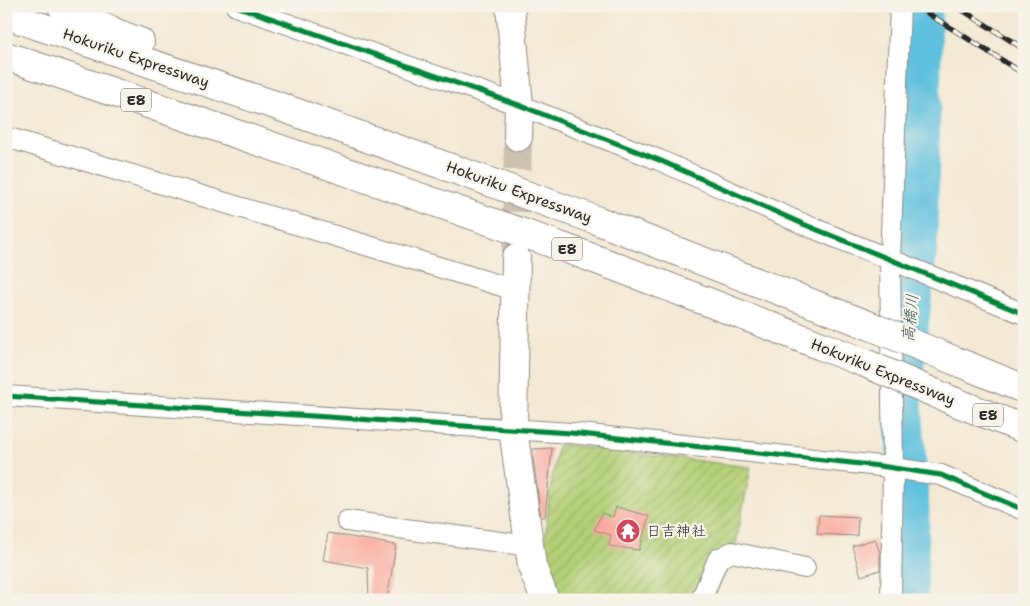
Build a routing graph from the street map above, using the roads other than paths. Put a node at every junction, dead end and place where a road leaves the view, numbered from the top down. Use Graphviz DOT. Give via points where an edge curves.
graph roads {
  1 [pos="62,6"];
  2 [pos="236,6"];
  3 [pos="510,6"];
  4 [pos="900,6"];
  5 [pos="6,15"];
  6 [pos="6,56"];
  7 [pos="6,69"];
  8 [pos="519,105"];
  9 [pos="6,136"];
  10 [pos="518,137"];
  11 [pos="266,144"];
  12 [pos="596,220"];
  13 [pos="516,258"];
  14 [pos="890,260"];
  15 [pos="516,290"];
  16 [pos="1024,314"];
  17 [pos="1024,389"];
  18 [pos="6,396"];
  19 [pos="513,429"];
  20 [pos="1024,429"];
  21 [pos="893,468"];
  22 [pos="1024,510"];
  23 [pos="347,521"];
  24 [pos="529,546"];
  25 [pos="805,568"];
  26 [pos="545,600"];
  27 [pos="701,600"];
  28 [pos="891,600"];
  1 -- 12 [label="main road" via="116,33 179,58 485,169"];
  2 -- 8 [label="street"];
  3 -- 8 [label="main road"];
  4 -- 14 [label="street"];
  5 -- 12 [label="main road, Hokuriku Expressway / E8" via="275,105"];
  6 -- 11 [label="main road, Hokuriku Expressway / E8"];
  7 -- 11 [label="main road"];
  8 -- 10 [label="main road"];
  8 -- 14 [label="street" via="659,160"];
  9 -- 15 [label="street"];
  11 -- 20 [label="main road, Hokuriku Expressway / E8, bridge" via="567,249 716,305"];
  12 -- 17 [label="main road, Hokuriku Expressway / E8, bridge"];
  13 -- 15 [label="main road"];
  14 -- 16 [label="street"];
  14 -- 21 [label="street"];
  15 -- 19 [label="main road"];
  18 -- 19 [label="street"];
  19 -- 21 [label="street"];
  19 -- 24 [label="main road"];
  21 -- 22 [label="street" via="941,475"];
  21 -- 28 [label="street"];
  23 -- 24 [label="street"];
  24 -- 26 [label="main road" via="532,566"];
  25 -- 27 [label="street" via="732,552 718,559"];
}
